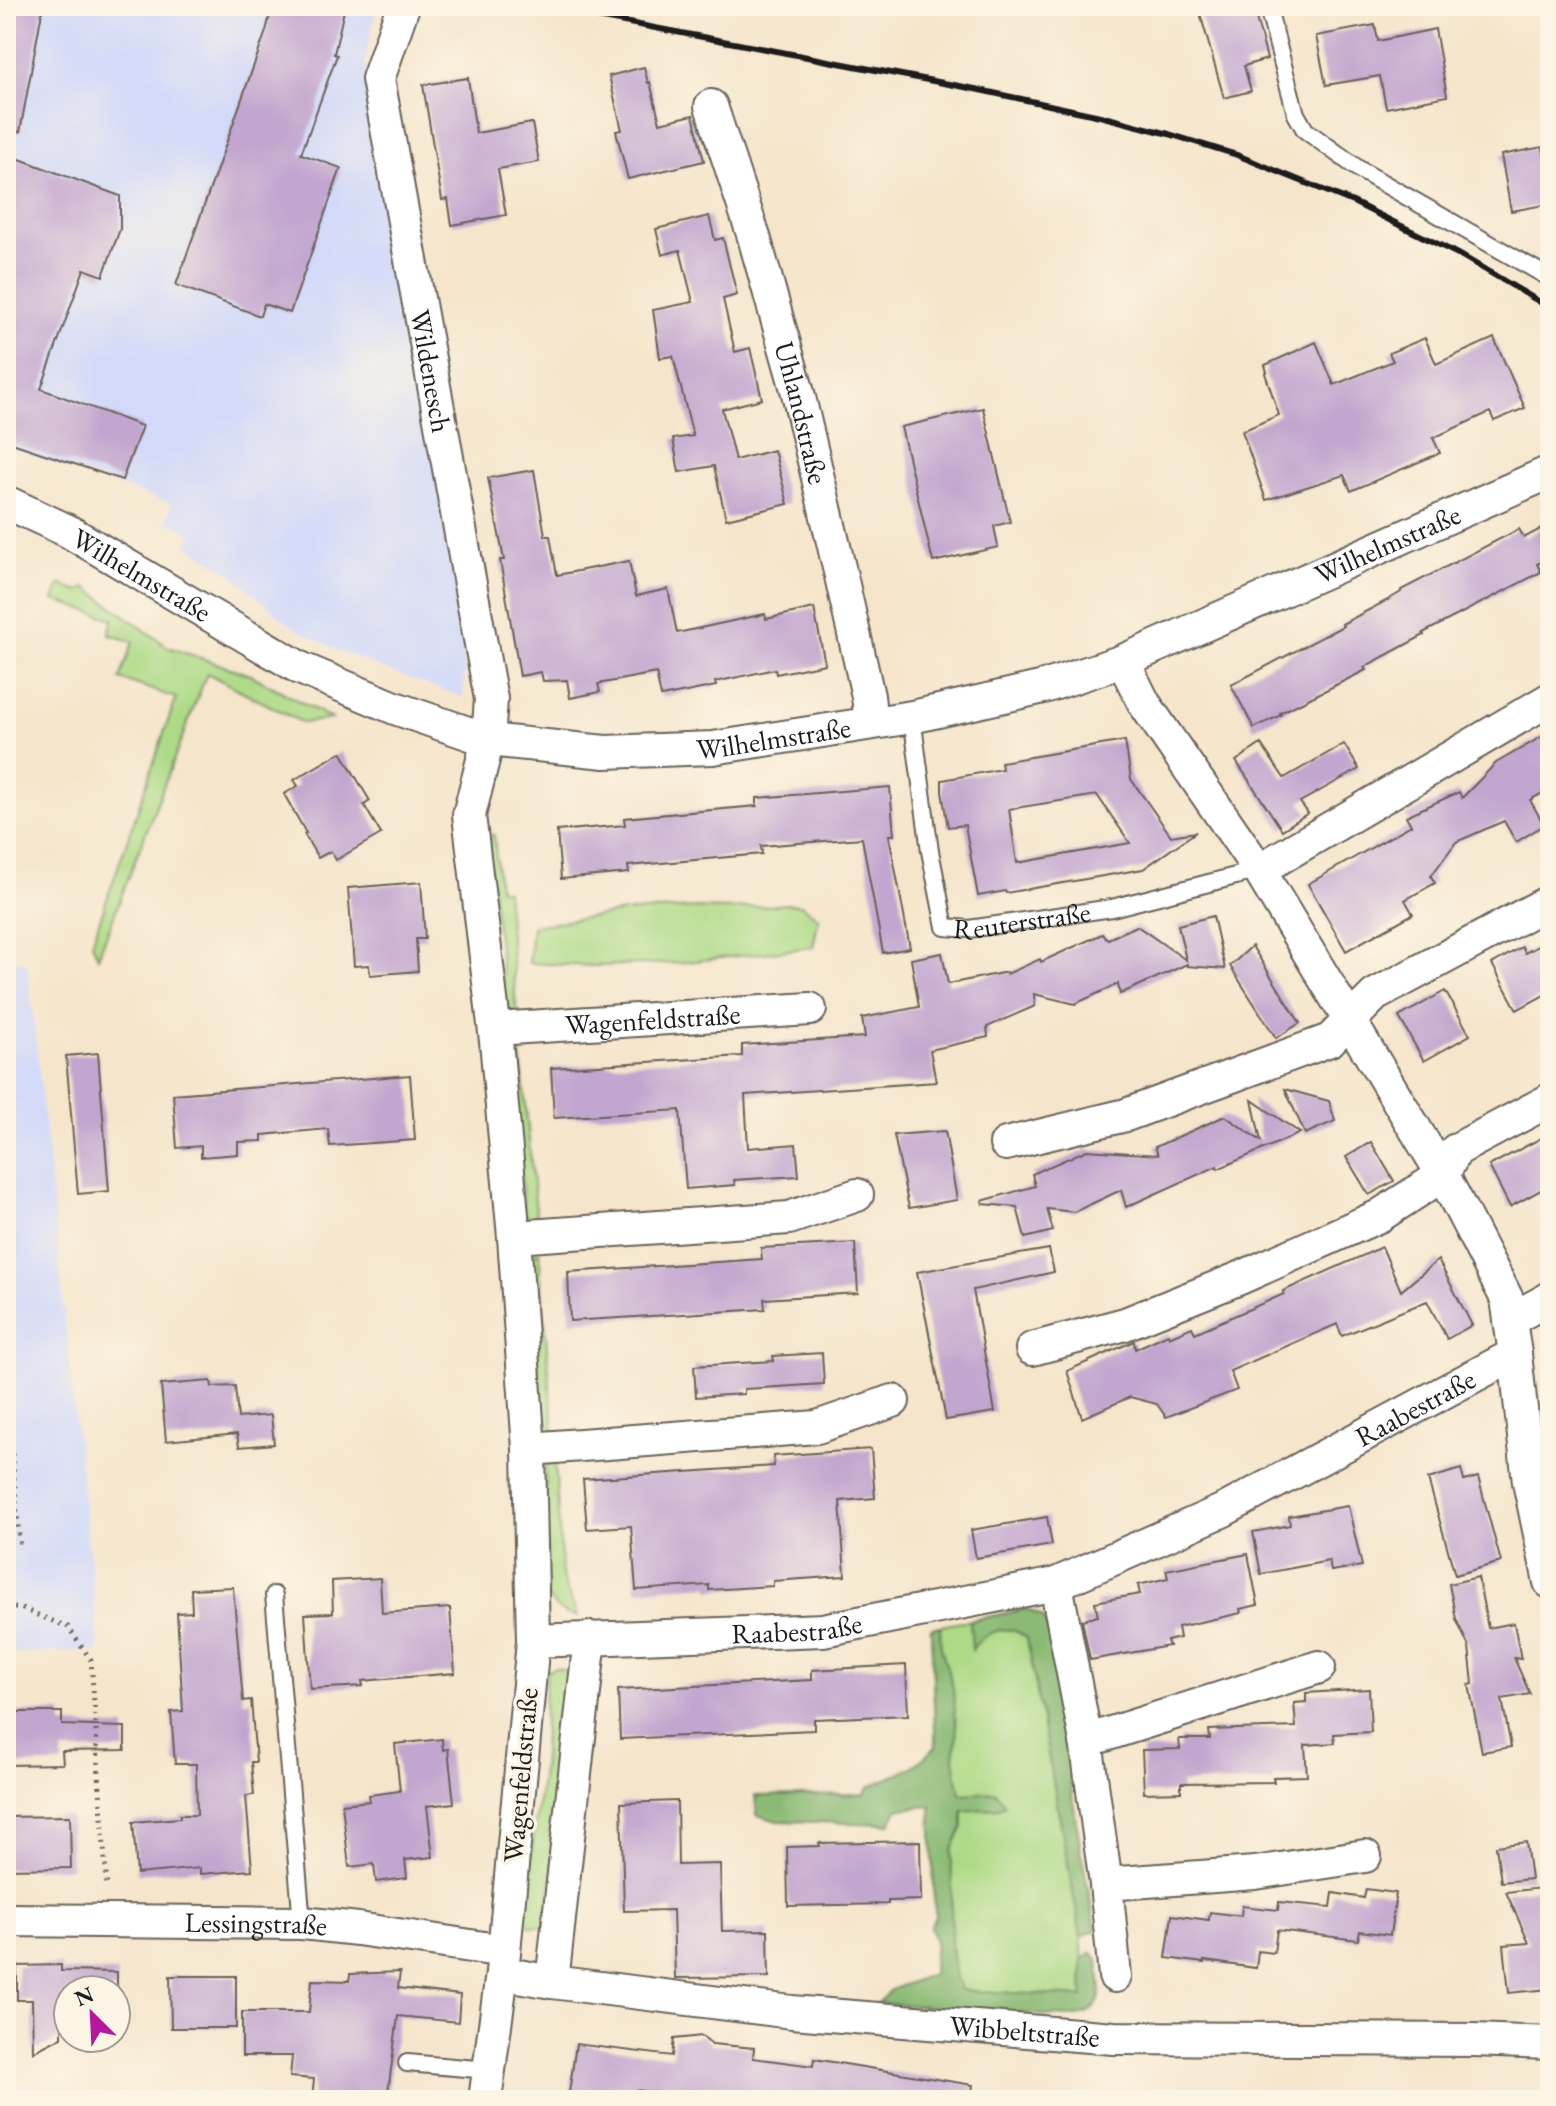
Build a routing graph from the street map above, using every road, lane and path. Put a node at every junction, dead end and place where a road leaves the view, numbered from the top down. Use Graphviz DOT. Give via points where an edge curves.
graph roads {
  1 [pos="403,6"];
  2 [pos="1268,8"];
  3 [pos="711,106"];
  4 [pos="1550,278"];
  5 [pos="1550,472"];
  6 [pos="6,502"];
  7 [pos="1123,661"];
  8 [pos="1550,699"];
  9 [pos="912,717"];
  10 [pos="871,723"];
  11 [pos="488,740"];
  12 [pos="1259,870"];
  13 [pos="1550,901"];
  14 [pos="810,1009"];
  15 [pos="1350,1021"];
  16 [pos="495,1029"];
  17 [pos="1550,1100"];
  18 [pos="1006,1144"];
  19 [pos="1443,1175"];
  20 [pos="857,1195"];
  21 [pos="514,1237"];
  22 [pos="1550,1298"];
  23 [pos="1510,1320"];
  24 [pos="1032,1349"];
  25 [pos="1515,1354"];
  26 [pos="6,1382"];
  27 [pos="893,1401"];
  28 [pos="529,1449"];
  29 [pos="1540,1479"];
  30 [pos="20,1549"];
  31 [pos="1550,1582"];
  32 [pos="1056,1584"];
  33 [pos="274,1595"];
  34 [pos="6,1608"];
  35 [pos="590,1638"];
  36 [pos="533,1641"];
  37 [pos="1319,1667"];
  38 [pos="1086,1741"];
  39 [pos="1365,1856"];
  40 [pos="1106,1884"];
  41 [pos="6,1920"];
  42 [pos="110,1922"];
  43 [pos="302,1923"];
  44 [pos="503,1962"];
  45 [pos="1115,1976"];
  46 [pos="552,1982"];
  47 [pos="1550,2043"];
  48 [pos="407,2063"];
  49 [pos="487,2085"];
  1 -- 11 [label="street, Wildenesch" via="378,79 491,699"];
  2 -- 4 [label="lane" via="1305,130 1360,170"];
  3 -- 10 [label="street, Uhlandstraße" via="798,393"];
  5 -- 7 [label="street, Wilhelmstraße"];
  6 -- 11 [label="street, Wilhelmstraße" via="68,531 300,668"];
  7 -- 9 [label="street, Wilhelmstraße" via="1044,687"];
  7 -- 12 [label="street" via="1144,703"];
  8 -- 12 [label="street, Reuterstraße"];
  9 -- 10 [label="street, Wilhelmstraße"];
  9 -- 12 [label="lane, Reuterstraße" via="945,927 969,929 1112,908"];
  10 -- 11 [label="street, Wilhelmstraße" via="713,748 605,752"];
  11 -- 16 [label="street, Wagenfeldstraße" via="469,815"];
  12 -- 15 [label="street"];
  13 -- 15 [label="street" via="1375,995"];
  14 -- 16 [label="street, Wagenfeldstraße"];
  15 -- 18 [label="street" via="1330,1040 1126,1115"];
  15 -- 19 [label="street"];
  16 -- 21 [label="street, Wagenfeldstraße"];
  17 -- 19 [label="street" via="1456,1150"];
  19 -- 23 [label="street" via="1507,1299"];
  19 -- 24 [label="street" via="1379,1216 1240,1278 1125,1324"];
  20 -- 21 [label="street" via="789,1218"];
  21 -- 28 [label="street, Wagenfeldstraße"];
  22 -- 23 [label="street"];
  23 -- 25 [label="street"];
  25 -- 29 [label="street"];
  25 -- 32 [label="street, Raabestraße" via="1224,1510"];
  26 -- 30 [label="path"];
  27 -- 28 [label="street" via="817,1427"];
  28 -- 36 [label="street, Wagenfeldstraße"];
  29 -- 31 [label="street"];
  32 -- 35 [label="street, Raabestraße" via="823,1630"];
  32 -- 38 [label="street"];
  33 -- 43 [label="lane"];
  34 -- 42 [label="path" via="20,1608 68,1627 91,1660"];
  35 -- 36 [label="street, Raabestraße"];
  35 -- 46 [label="street"];
  36 -- 44 [label="street, Wagenfeldstraße"];
  37 -- 38 [label="street"];
  38 -- 40 [label="street"];
  39 -- 40 [label="street" via="1255,1873"];
  40 -- 45 [label="street"];
  41 -- 42 [label="street, Lessingstraße"];
  42 -- 43 [label="street, Lessingstraße"];
  43 -- 44 [label="street, Lessingstraße" via="358,1929"];
  44 -- 46 [label="street, Wibbeltstraße"];
  44 -- 49 [label="street, Wagenfeldstraße"];
  46 -- 47 [label="street, Wibbeltstraße" via="792,2012 1114,2038"];
  48 -- 49 [label="lane"];
}
